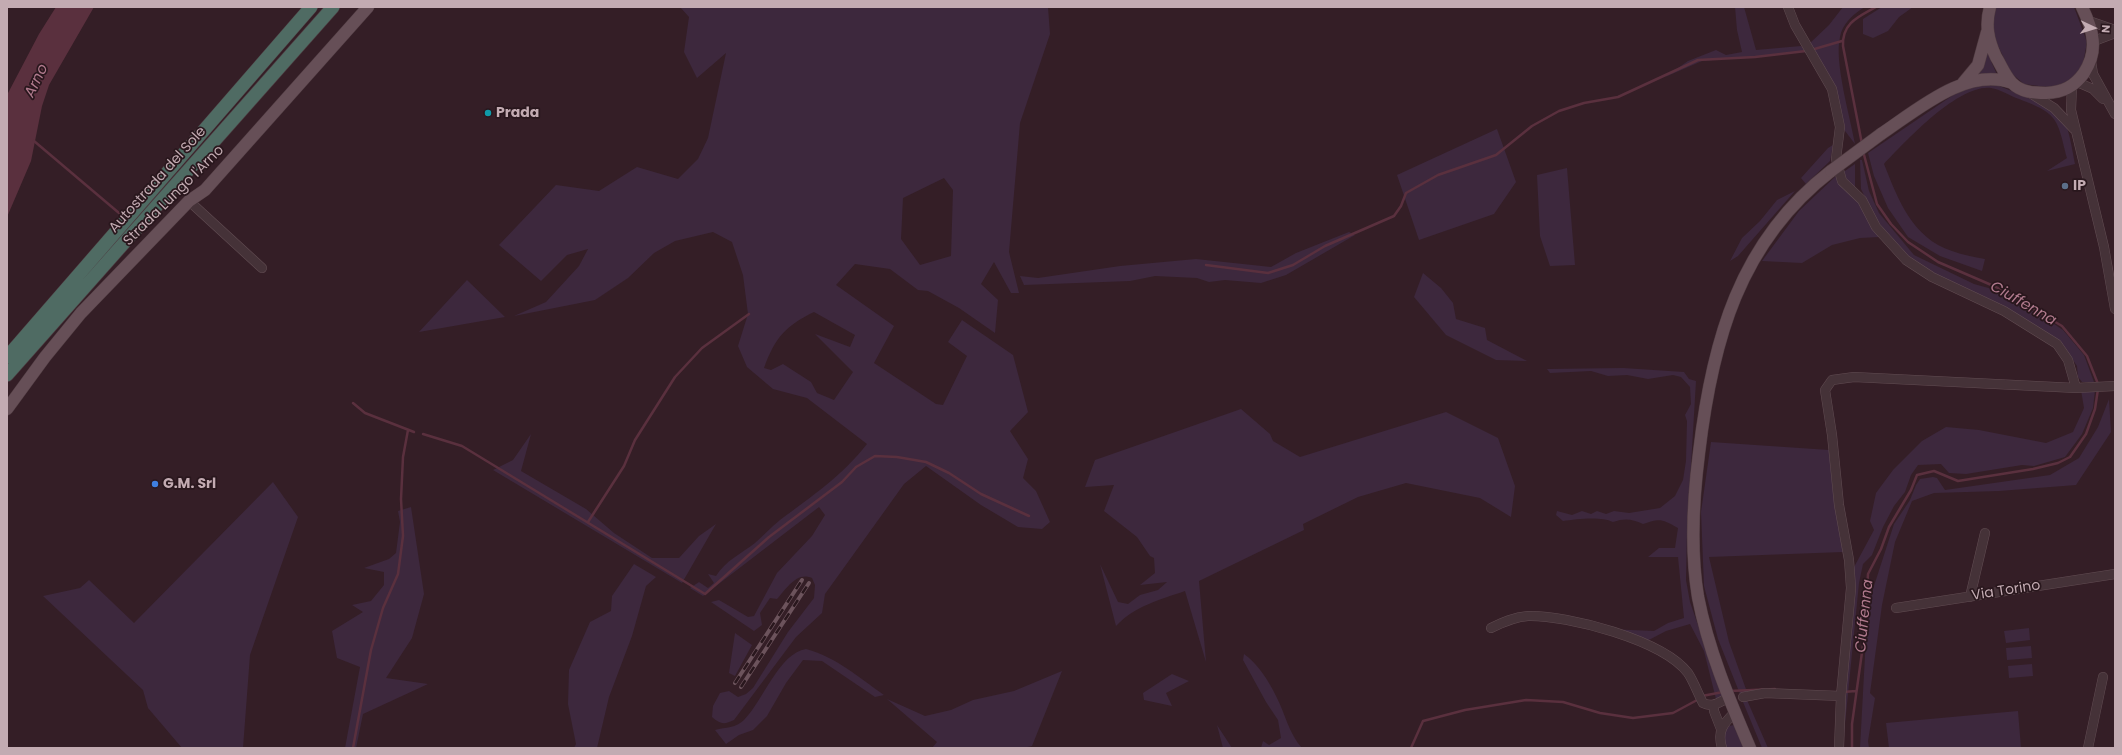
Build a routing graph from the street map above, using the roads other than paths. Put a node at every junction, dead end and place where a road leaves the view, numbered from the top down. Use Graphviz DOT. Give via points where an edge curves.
graph roads {
  1 [pos="311,7"];
  2 [pos="333,7"];
  3 [pos="368,7"];
  4 [pos="1788,7"];
  5 [pos="1990,7"];
  6 [pos="2082,7"];
  7 [pos="2089,21"];
  8 [pos="2115,30"];
  9 [pos="1987,31"];
  10 [pos="2115,33"];
  11 [pos="2094,41"];
  12 [pos="2091,60"];
  13 [pos="1963,83"];
  14 [pos="2012,83"];
  15 [pos="2075,84"];
  16 [pos="2030,93"];
  17 [pos="2113,111"];
  18 [pos="2076,133"];
  19 [pos="189,201"];
  20 [pos="262,268"];
  21 [pos="2115,309"];
  22 [pos="7,357"];
  23 [pos="7,375"];
  24 [pos="2115,386"];
  25 [pos="2076,388"];
  26 [pos="7,409"];
  27 [pos="1985,533"];
  28 [pos="2115,574"];
  29 [pos="1970,596"];
  30 [pos="1896,608"];
  31 [pos="1491,628"];
  32 [pos="2103,677"];
  33 [pos="1840,696"];
  34 [pos="1743,697"];
  35 [pos="1724,700"];
  36 [pos="1714,705"];
  37 [pos="1735,712"];
  38 [pos="1721,729"];
  39 [pos="1722,748"];
  40 [pos="1750,748"];
  41 [pos="1839,748"];
  42 [pos="2088,748"];
  1 -- 22 [label="highway, Autostrada del Sole"];
  2 -- 23 [label="highway, Autostrada del Sole"];
  3 -- 19 [label="main road, Strada Lungo l'Arno" via="205,190"];
  4 -- 25 [label="street" via="1832,88 1840,127 1836,159 1842,181 1862,200 1876,227 1906,260 1932,277 2004,311 2057,344 2068,360"];
  5 -- 9 [label="main road"];
  6 -- 7 [label="main road"];
  7 -- 8 [label="street"];
  7 -- 11 [label="main road"];
  9 -- 13 [label="main road" via="1978,65"];
  9 -- 14 [label="main road" via="1993,51"];
  10 -- 11 [label="street"];
  11 -- 12 [label="main road"];
  12 -- 15 [label="main road"];
  12 -- 17 [label="street" via="2093,74"];
  13 -- 14 [label="main road" via="1987,79"];
  13 -- 37 [label="main road, bridge" via="1881,134 1831,171 1789,211 1754,256 1728,315 1707,399 1694,502 1693,532 1695,575 1707,638"];
  14 -- 16 [label="main road"];
  15 -- 16 [label="main road" via="2050,92"];
  15 -- 17 [label="street" via="2093,89"];
  15 -- 18 [label="street" via="2071,110"];
  16 -- 18 [label="street" via="2054,108"];
  18 -- 21 [label="street" via="2107,260"];
  19 -- 20 [label="street"];
  19 -- 26 [label="main road, Strada Lungo l'Arno" via="81,314"];
  24 -- 25 [label="street"];
  25 -- 33 [label="street" via="1854,377 1832,380 1828,384 1825,390 1826,402 1851,588"];
  27 -- 29 [label="street"];
  28 -- 29 [label="street, Via Torino"];
  29 -- 30 [label="street, Via Torino"];
  31 -- 36 [label="street" via="1506,620 1528,616 1587,623 1649,646 1672,660 1688,673 1703,703"];
  32 -- 42 [label="street"];
  33 -- 34 [label="street" via="1765,693"];
  33 -- 41 [label="street"];
  35 -- 36 [label="street"];
  36 -- 38 [label="street"];
  37 -- 38 [label="street"];
  37 -- 40 [label="main road"];
  38 -- 39 [label="street" via="1719,734"];
}
